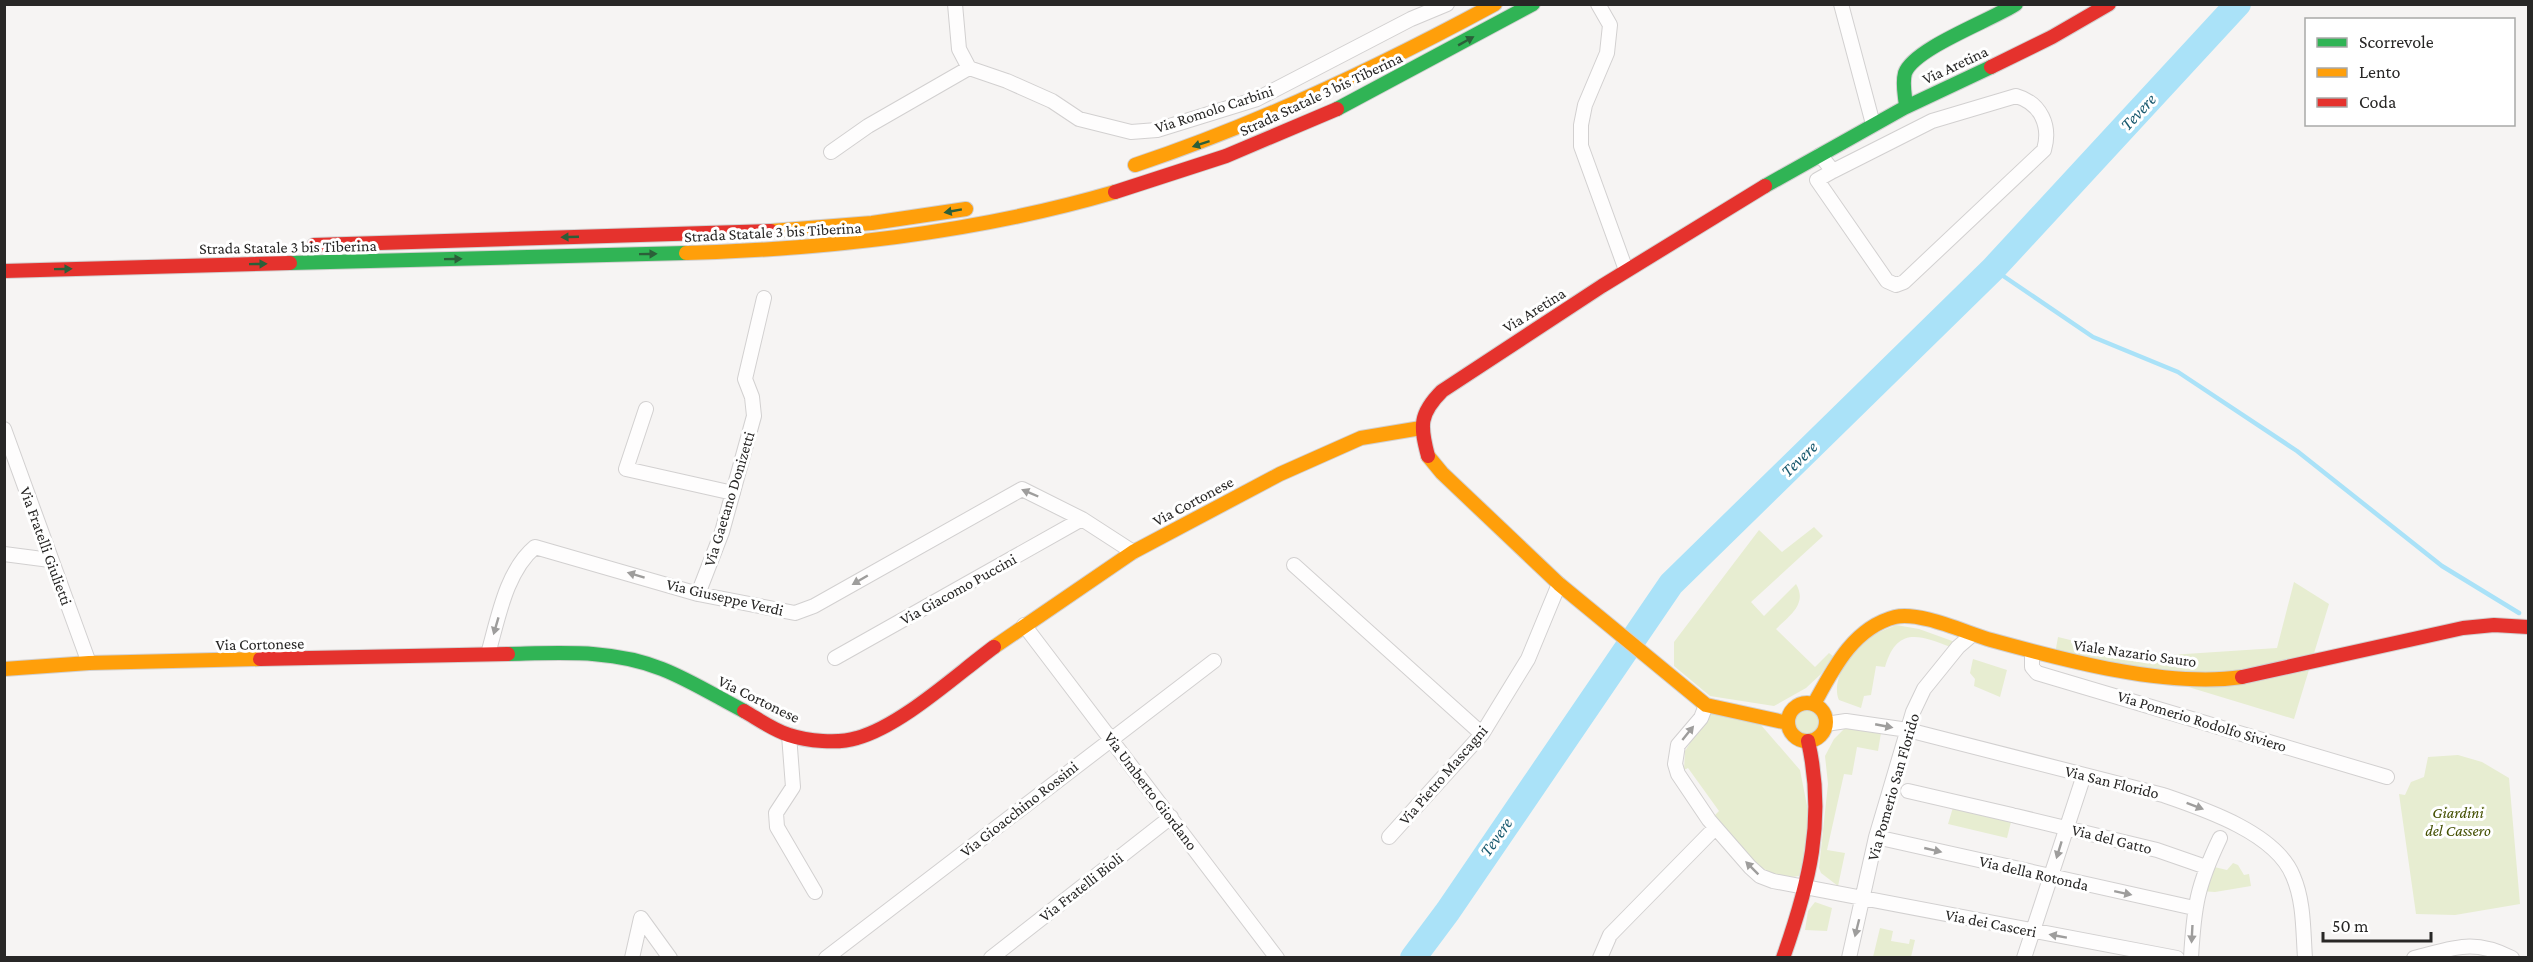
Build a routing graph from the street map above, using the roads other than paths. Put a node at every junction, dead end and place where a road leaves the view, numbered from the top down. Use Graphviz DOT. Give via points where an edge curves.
graph roads {
  1 [pos="955,4"];
  2 [pos="1447,4"];
  3 [pos="1495,4"];
  4 [pos="1533,4"];
  5 [pos="1599,4"];
  6 [pos="1841,4"];
  7 [pos="2016,4"];
  8 [pos="2109,4"];
  9 [pos="969,68"];
  10 [pos="1906,106"];
  11 [pos="1873,124"];
  12 [pos="831,152"];
  13 [pos="1820,155"];
  14 [pos="1118,171"];
  15 [pos="1833,171"];
  16 [pos="977,207"];
  17 [pos="300,245"];
  18 [pos="1626,270"];
  19 [pos="4,271"];
  20 [pos="764,298"];
  21 [pos="646,409"];
  22 [pos="1421,428"];
  23 [pos="4,429"];
  24 [pos="733,493"];
  25 [pos="1082,519"];
  26 [pos="1133,552"];
  27 [pos="4,554"];
  28 [pos="50,560"];
  29 [pos="1294,566"];
  30 [pos="1559,584"];
  31 [pos="698,594"];
  32 [pos="1024,625"];
  33 [pos="2529,627"];
  34 [pos="1972,635"];
  35 [pos="2032,653"];
  36 [pos="488,654"];
  37 [pos="835,658"];
  38 [pos="1214,662"];
  39 [pos="89,663"];
  40 [pos="4,669"];
  41 [pos="1814,704"];
  42 [pos="1706,705"];
  43 [pos="1788,723"];
  44 [pos="1826,724"];
  45 [pos="1908,730"];
  46 [pos="1482,734"];
  47 [pos="789,735"];
  48 [pos="1111,738"];
  49 [pos="1808,741"];
  50 [pos="2084,775"];
  51 [pos="2387,777"];
  52 [pos="1890,786"];
  53 [pos="1171,817"];
  54 [pos="1715,828"];
  55 [pos="2066,828"];
  56 [pos="2224,828"];
  57 [pos="1389,837"];
  58 [pos="1876,837"];
  59 [pos="2206,867"];
  60 [pos="2050,877"];
  61 [pos="1805,886"];
  62 [pos="815,892"];
  63 [pos="1864,899"];
  64 [pos="2194,908"];
  65 [pos="2032,931"];
  66 [pos="1008,952"];
  67 [pos="632,957"];
  68 [pos="669,957"];
  69 [pos="826,957"];
  70 [pos="991,957"];
  71 [pos="1277,957"];
  72 [pos="1600,957"];
  73 [pos="1783,957"];
  74 [pos="1849,957"];
  75 [pos="2024,957"];
  76 [pos="2177,957"];
  77 [pos="2191,957"];
  78 [pos="2305,957"];
  79 [pos="2414,957"];
  80 [pos="2512,957"];
  1 -- 9 [label="street" via="959,49"];
  2 -- 9 [label="street, Via Romolo Carbini" via="1257,99 1157,130 1131,132 1079,119 1052,101"];
  3 -- 14 [label="main road, Strada Statale 3 bis Tiberina, one-way" via="1408,52 1280,114"];
  19 -- 4 [label="main road, Strada Statale 3 bis Tiberina, one-way" via="788,250 872,243 957,229 1112,191 1286,132 1415,70"];
  5 -- 18 [label="street" via="1610,25 1607,53 1585,105 1581,146"];
  6 -- 11 [label="street"];
  7 -- 10 [label="main road" via="1920,55 1907,68 1903,80"];
  8 -- 10 [label="main road, Via Aretina" via="2073,29"];
  9 -- 12 [label="street"];
  10 -- 11 [label="main road, Via Aretina"];
  11 -- 13 [label="main road, Via Aretina"];
  13 -- 15 [label="street"];
  13 -- 18 [label="main road, Via Aretina"];
  15 -- 15 [label="street" via="1932,121 2016,96 2028,100 2045,122 2048,136 2044,150 1904,282 1896,285 1887,281 1817,180"];
  16 -- 17 [label="main road, Strada Statale 3 bis Tiberina, one-way" via="785,231"];
  18 -- 22 [label="main road, Via Aretina" via="1442,391 1428,405"];
  20 -- 24 [label="street, Via Gaetano Donizetti" via="745,379 754,416"];
  21 -- 24 [label="street" via="626,469"];
  22 -- 26 [label="main road, Via Cortonese" via="1361,438 1281,474"];
  22 -- 30 [label="main road" via="1428,458"];
  23 -- 28 [label="street, Via Fratelli Giulietti"];
  24 -- 31 [label="street, Via Gaetano Donizetti"];
  25 -- 26 [label="street, Via Giuseppe Verdi"];
  25 -- 31 [label="street, Via Giuseppe Verdi, one-way" via="1022,489 795,614"];
  25 -- 37 [label="street, Via Giacomo Puccini"];
  26 -- 32 [label="main road, Via Cortonese"];
  27 -- 28 [label="street"];
  28 -- 39 [label="street, Via Fratelli Giulietti"];
  29 -- 46 [label="street"];
  30 -- 42 [label="main road"];
  30 -- 46 [label="street, Via Pietro Mascagni" via="1528,658"];
  31 -- 36 [label="street, Via Giuseppe Verdi, one-way" via="535,547 523,557 506,595"];
  32 -- 47 [label="main road, Via Cortonese" via="877,731 836,741"];
  32 -- 48 [label="street, Via Umberto Giordano"];
  33 -- 35 [label="main road, Viale Nazario Sauro" via="2500,623 2471,626 2261,674 2198,680"];
  34 -- 35 [label="main road, Viale Nazario Sauro"];
  34 -- 41 [label="main road, Viale Nazario Sauro" via="1923,620 1897,616 1889,619 1856,639 1839,659"];
  34 -- 45 [label="street, Via Pomerio San Florido" via="1924,689"];
  35 -- 51 [label="street, Via Pomerio Rodolfo Siviero" via="2032,667 2037,673"];
  36 -- 39 [label="main road, Via Cortonese"];
  36 -- 47 [label="main road, Via Cortonese" via="586,652 629,659 663,669"];
  38 -- 48 [label="street, Via Gioacchino Rossini"];
  39 -- 40 [label="main road, Via Cortonese"];
  41 -- 43 [label="main road" via="1796,706"];
  41 -- 44 [label="main road" via="1824,712"];
  42 -- 43 [label="main road"];
  54 -- 42 [label="street, Via dei Casceri, one-way" via="1675,764 1678,746 1701,718"];
  43 -- 49 [label="main road" via="1792,734"];
  44 -- 45 [label="street, Via San Florido, one-way" via="1846,721"];
  44 -- 49 [label="main road" via="1820,736"];
  45 -- 50 [label="street, Via San Florido"];
  45 -- 52 [label="street, Via Pomerio San Florido"];
  46 -- 57 [label="street, Via Pietro Mascagni"];
  47 -- 62 [label="street" via="793,787 777,813 777,827"];
  48 -- 53 [label="street, Via Umberto Giordano"];
  48 -- 69 [label="street, Via Gioacchino Rossini"];
  49 -- 61 [label="main road" via="1818,795 1817,833"];
  50 -- 55 [label="street"];
  50 -- 56 [label="street, Via San Florido, one-way" via="2163,795"];
  52 -- 55 [label="street, Via del Gatto"];
  52 -- 58 [label="street, Via Pomerio San Florido"];
  53 -- 66 [label="street, Via Fratelli Bioli"];
  53 -- 71 [label="street, Via Umberto Giordano"];
  61 -- 54 [label="street, Via dei Casceri, one-way" via="1760,876"];
  54 -- 72 [label="street" via="1610,935"];
  55 -- 59 [label="street, Via del Gatto" via="2157,850"];
  55 -- 60 [label="street, one-way"];
  56 -- 59 [label="street"];
  56 -- 78 [label="street, Via San Florido" via="2256,835 2285,860 2301,904"];
  58 -- 60 [label="street, Via della Rotonda, one-way"];
  58 -- 63 [label="street, Via Pomerio San Florido"];
  59 -- 64 [label="street"];
  60 -- 64 [label="street, Via della Rotonda, one-way"];
  60 -- 65 [label="street"];
  61 -- 63 [label="street, Via dei Casceri"];
  61 -- 73 [label="main road"];
  63 -- 65 [label="street, Via dei Casceri"];
  63 -- 74 [label="street, Via Pomerio San Florido, one-way"];
  64 -- 77 [label="street, one-way"];
  65 -- 75 [label="street"];
  76 -- 65 [label="street, Via dei Casceri, one-way"];
  66 -- 70 [label="street, Via Fratelli Bioli"];
  67 -- 68 [label="street" via="641,918"];
  79 -- 80 [label="street" via="2461,946 2485,946"];
}
